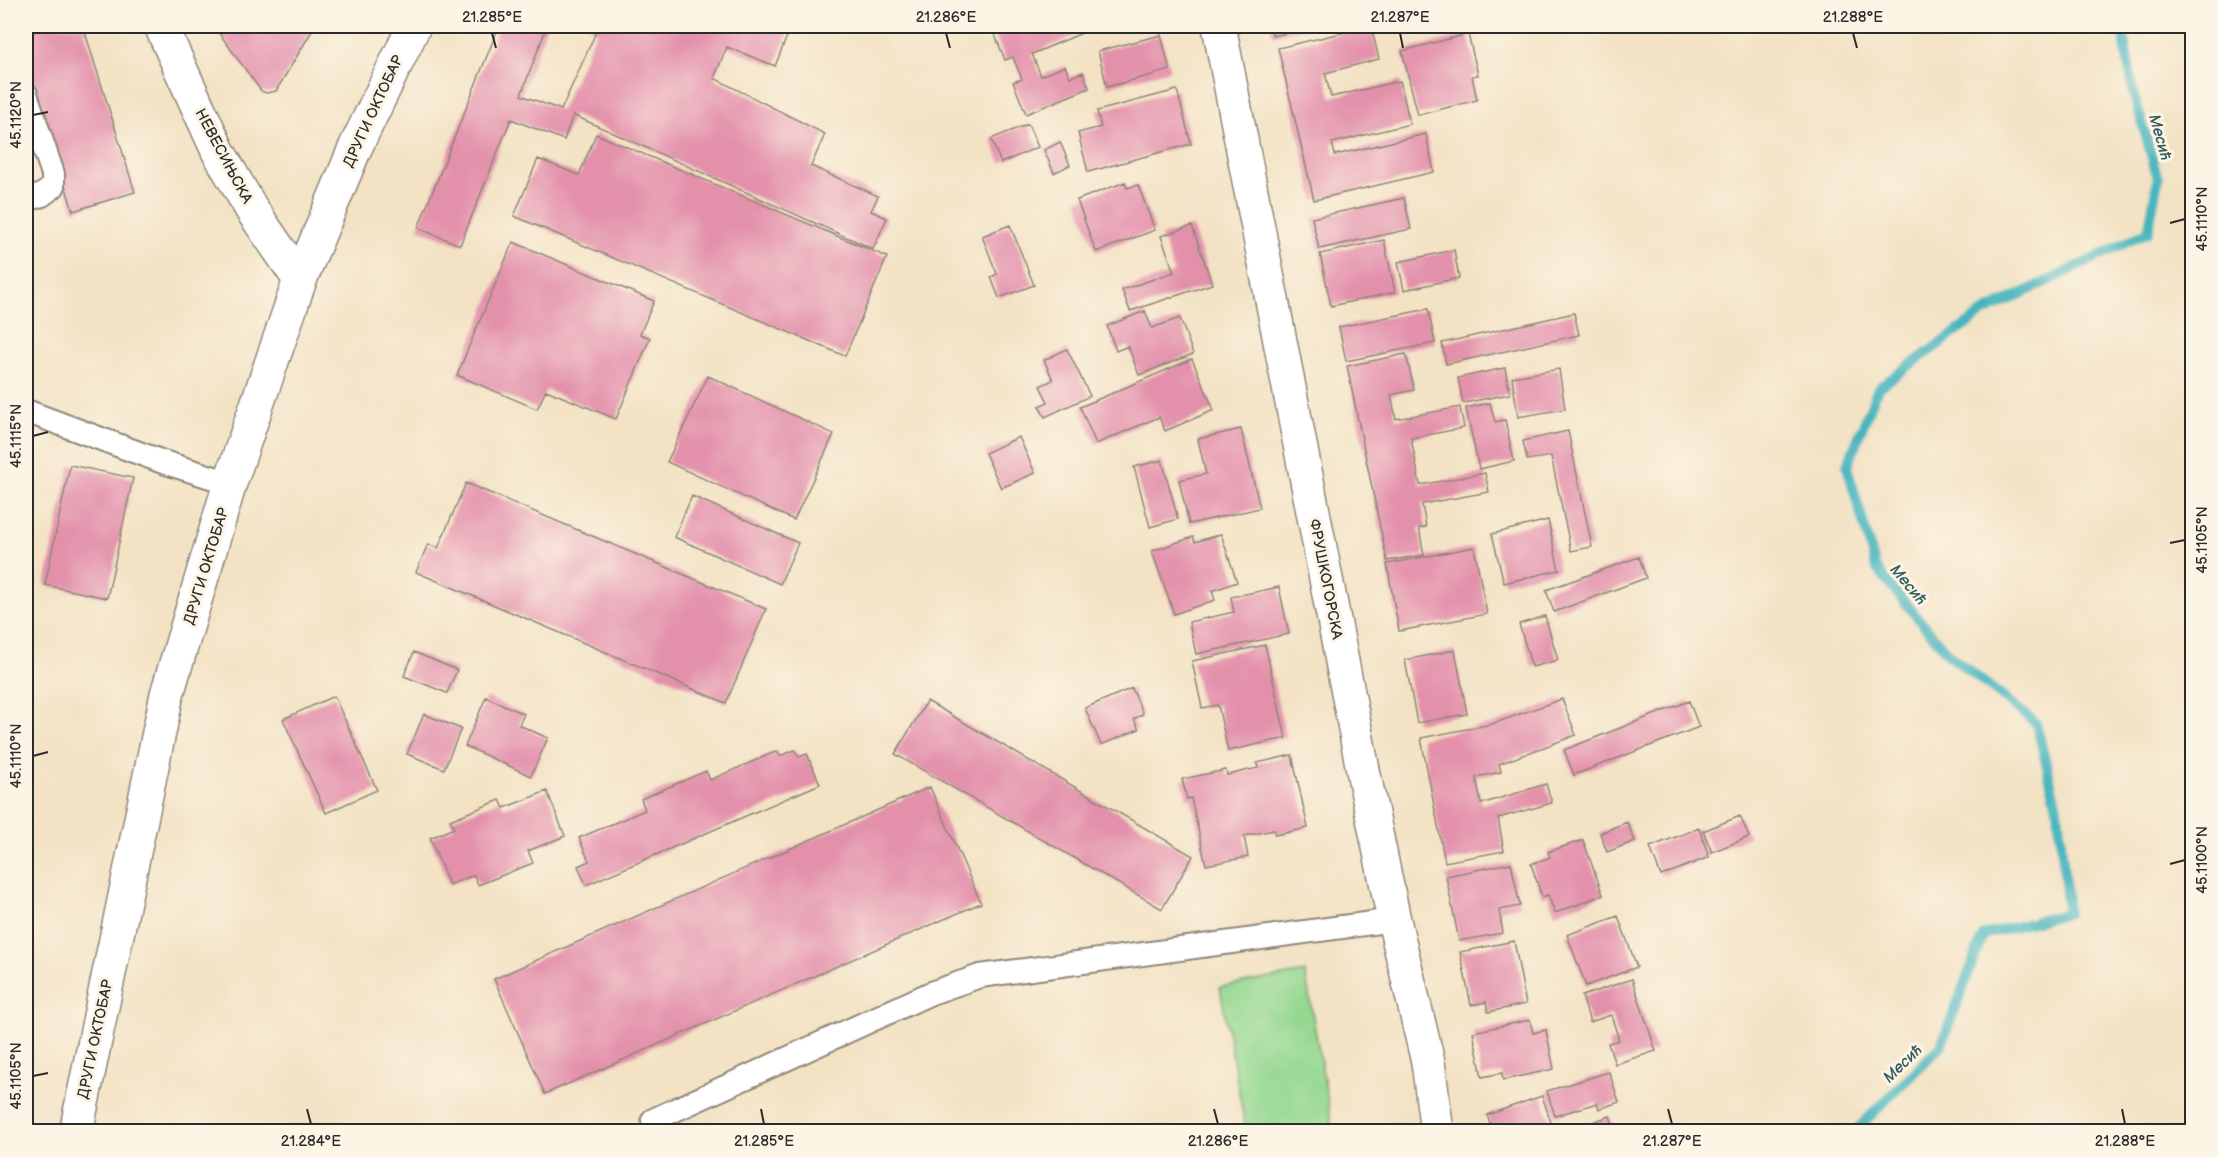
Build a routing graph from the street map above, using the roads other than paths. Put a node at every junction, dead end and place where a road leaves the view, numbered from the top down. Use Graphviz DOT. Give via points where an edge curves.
graph roads {
  1 [pos="160,26"];
  2 [pos="414,26"];
  3 [pos="1219,26"];
  4 [pos="26,94"];
  5 [pos="26,200"];
  6 [pos="300,280"];
  7 [pos="26,411"];
  8 [pos="230,483"];
  9 [pos="1394,920"];
  10 [pos="653,1120"];
  11 [pos="76,1131"];
  12 [pos="1437,1131"];
  1 -- 6 [label="street, НЕВЕСИЊСКА" via="218,151"];
  2 -- 6 [label="street, ДРУГИ ОКТОБАР" via="356,146"];
  3 -- 9 [label="street, ФРУШКОГОРСКА"];
  4 -- 5 [label="lane" via="53,174 53,187"];
  6 -- 8 [label="street, ДРУГИ ОКТОБАР"];
  7 -- 8 [label="lane"];
  8 -- 11 [label="street, ДРУГИ ОКТОБАР" via="167,694"];
  9 -- 10 [label="lane" via="980,976 931,993"];
  9 -- 12 [label="street, ФРУШКОГОРСКА" via="1428,1062"];
}
